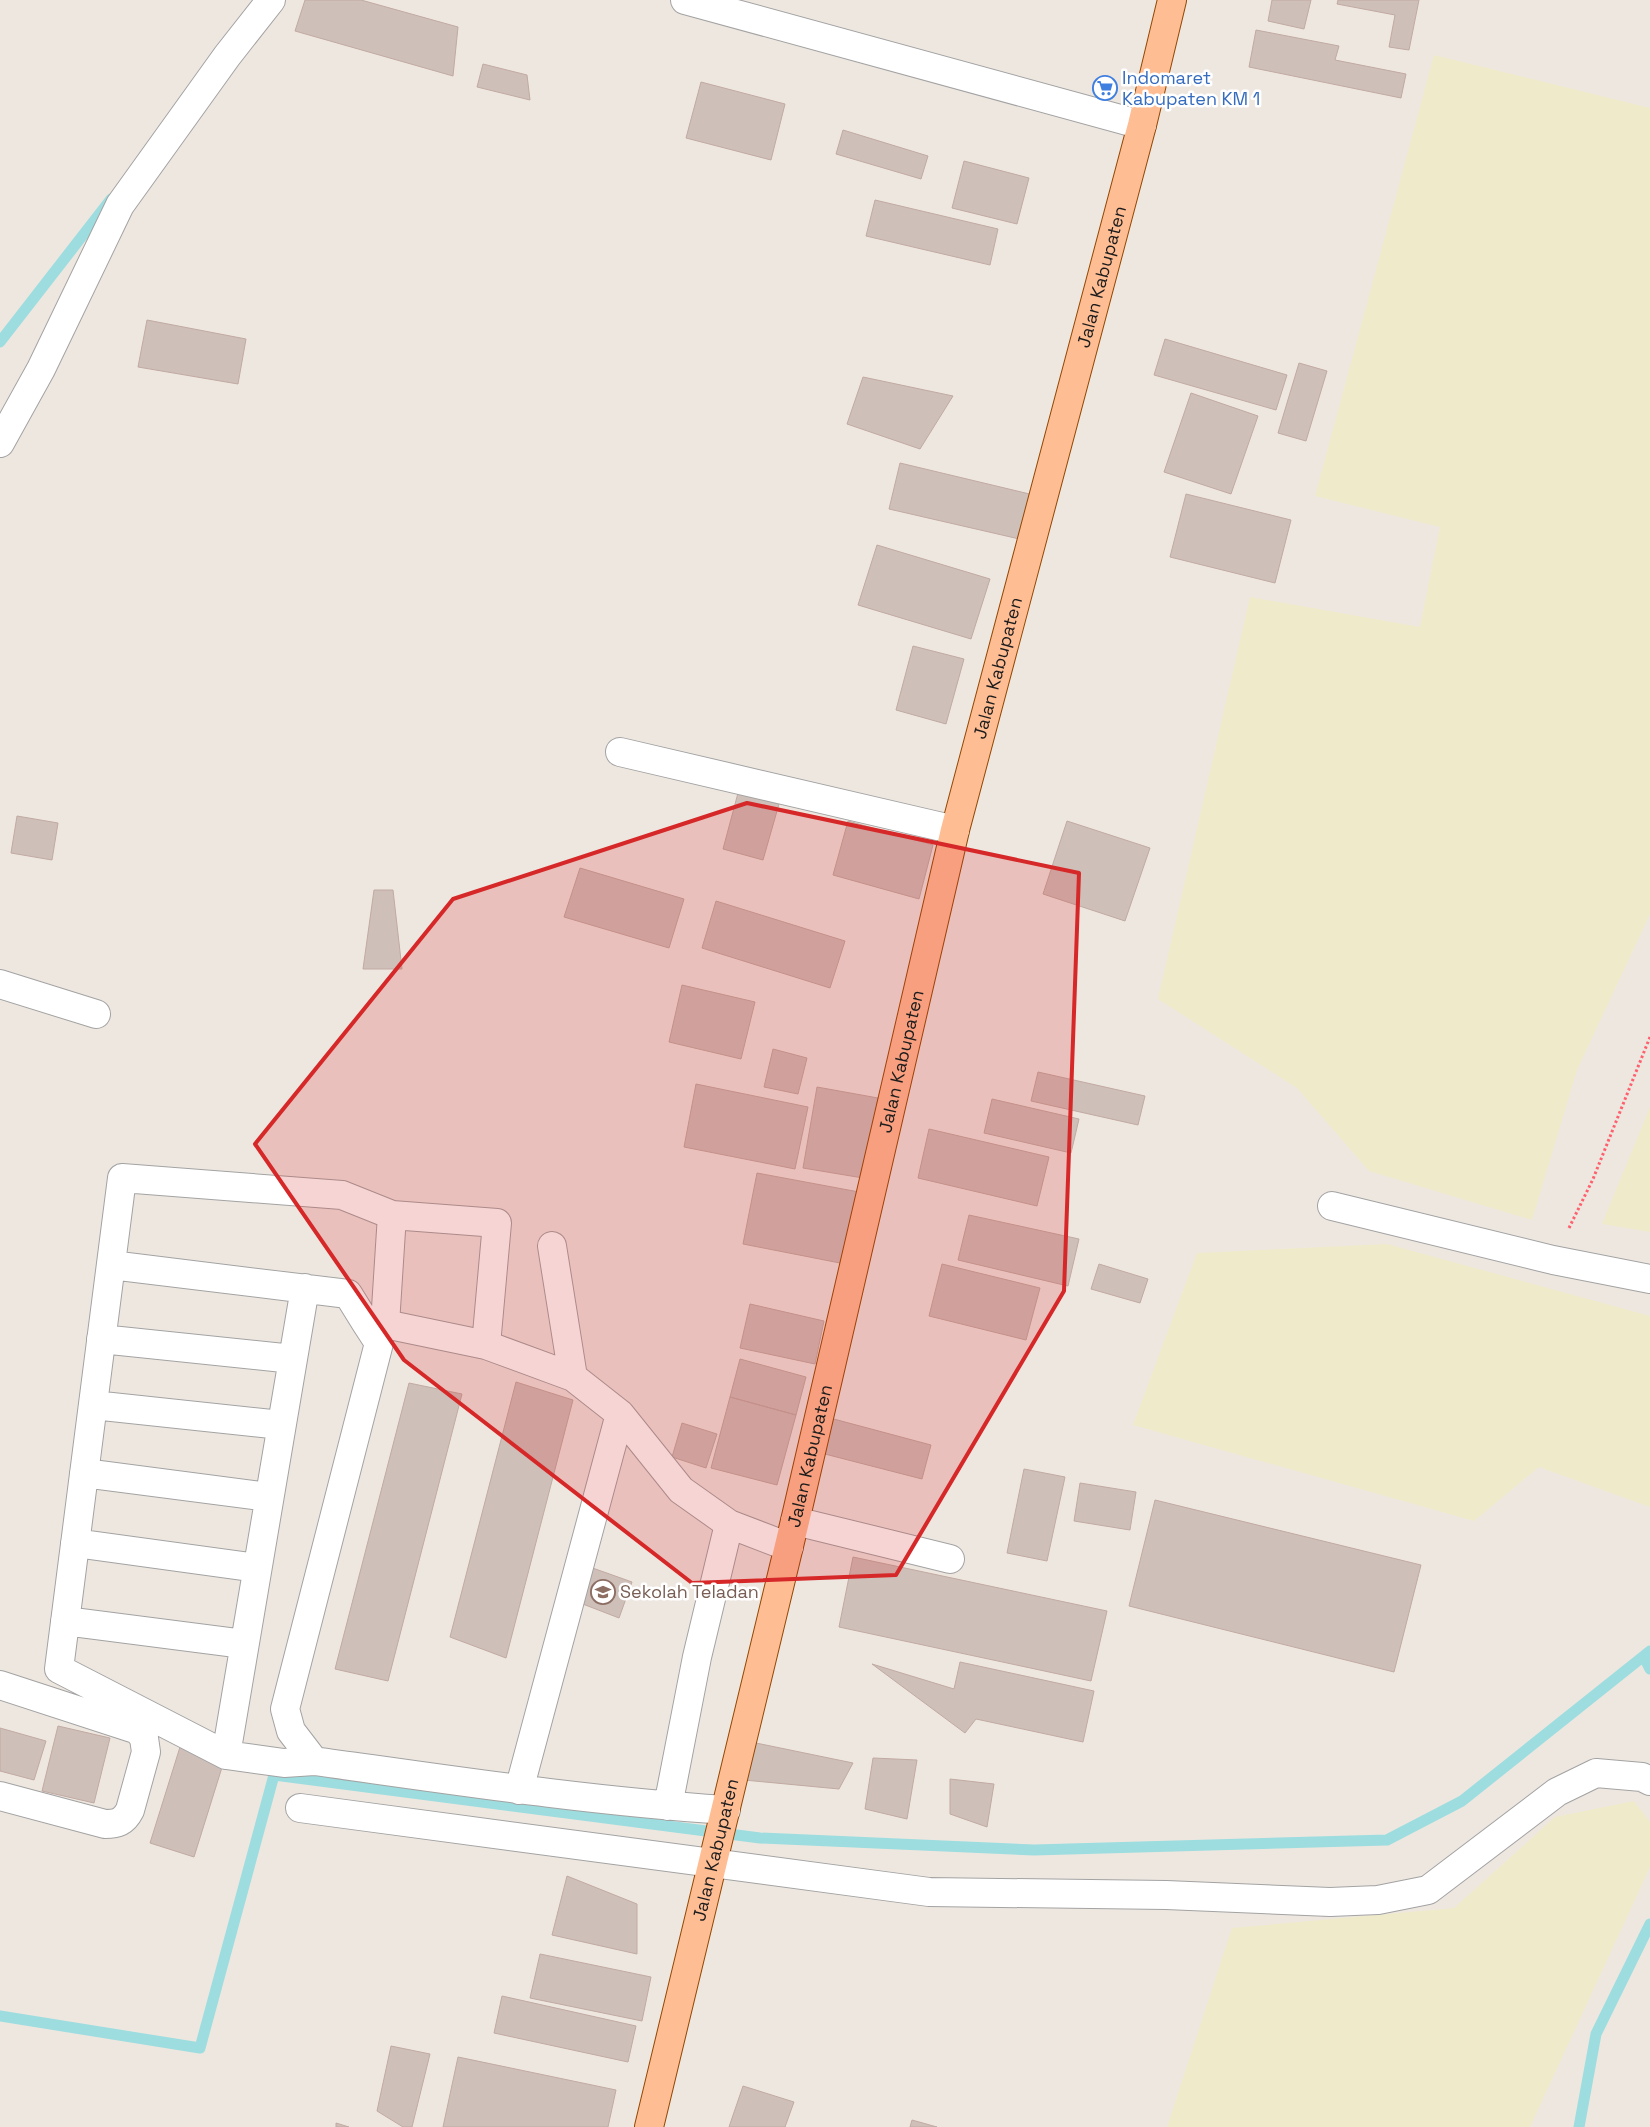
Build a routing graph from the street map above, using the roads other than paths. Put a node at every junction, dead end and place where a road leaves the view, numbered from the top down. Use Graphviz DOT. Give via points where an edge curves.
graph roads {
  1 [pos="271,0"];
  2 [pos="685,0"];
  3 [pos="1172,0"];
  4 [pos="1142,125"];
  5 [pos="0,443"];
  6 [pos="620,752"];
  7 [pos="955,830"];
  8 [pos="0,984"];
  9 [pos="96,1014"];
  10 [pos="1332,1206"];
  11 [pos="392,1214"];
  12 [pos="552,1246"];
  13 [pos="111,1265"];
  14 [pos="1650,1279"];
  15 [pos="305,1288"];
  16 [pos="375,1323"];
  17 [pos="101,1339"];
  18 [pos="486,1345"];
  19 [pos="293,1359"];
  20 [pos="573,1377"];
  21 [pos="92,1405"];
  22 [pos="620,1414"];
  23 [pos="281,1425"];
  24 [pos="84,1473"];
  25 [pos="269,1497"];
  26 [pos="728,1524"];
  27 [pos="792,1534"];
  28 [pos="75,1543"];
  29 [pos="950,1559"];
  30 [pos="257,1568"];
  31 [pos="65,1621"];
  32 [pos="244,1644"];
  33 [pos="0,1686"];
  34 [pos="226,1755"];
  35 [pos="314,1761"];
  36 [pos="1650,1781"];
  37 [pos="519,1790"];
  38 [pos="0,1796"];
  39 [pos="668,1806"];
  40 [pos="300,1808"];
  41 [pos="720,1836"];
  42 [pos="649,2127"];
  1 -- 5 [label="street" via="120,205 41,368"];
  2 -- 4 [label="street"];
  3 -- 4 [label="main road, Jalan Kabupaten"];
  4 -- 7 [label="main road, Jalan Kabupaten"];
  6 -- 7 [label="street"];
  7 -- 27 [label="main road, Jalan Kabupaten"];
  8 -- 9 [label="street"];
  10 -- 14 [label="street" via="1553,1260"];
  11 -- 13 [label="street" via="342,1196 122,1178"];
  11 -- 16 [label="street"];
  11 -- 18 [label="street" via="497,1223"];
  12 -- 20 [label="street"];
  13 -- 15 [label="street"];
  13 -- 17 [label="street"];
  15 -- 16 [label="street" via="348,1294"];
  15 -- 19 [label="street"];
  16 -- 18 [label="street"];
  16 -- 35 [label="street" via="380,1343 285,1709 291,1731"];
  17 -- 19 [label="street"];
  17 -- 21 [label="street"];
  18 -- 20 [label="street"];
  19 -- 23 [label="street"];
  20 -- 22 [label="street"];
  21 -- 23 [label="street"];
  21 -- 24 [label="street"];
  22 -- 26 [label="street" via="681,1490"];
  22 -- 37 [label="street"];
  23 -- 25 [label="street"];
  24 -- 25 [label="street"];
  24 -- 28 [label="street"];
  25 -- 30 [label="street"];
  26 -- 27 [label="street"];
  26 -- 39 [label="street"];
  27 -- 29 [label="street"];
  27 -- 41 [label="main road, Jalan Kabupaten"];
  28 -- 30 [label="street"];
  28 -- 31 [label="street"];
  30 -- 32 [label="street"];
  31 -- 32 [label="street"];
  31 -- 34 [label="street" via="59,1669"];
  32 -- 34 [label="street"];
  33 -- 38 [label="street" via="138,1730 144,1738 146,1752 130,1810 126,1818 117,1824 105,1824"];
  34 -- 35 [label="street" via="284,1763"];
  35 -- 37 [label="street"];
  36 -- 41 [label="street" via="1642,1777 1596,1773 1557,1792 1428,1890 1378,1900 1330,1902 1166,1895 929,1892"];
  37 -- 39 [label="street"];
  39 -- 41 [label="street"];
  40 -- 41 [label="street"];
  41 -- 42 [label="main road, Jalan Kabupaten"];
}
